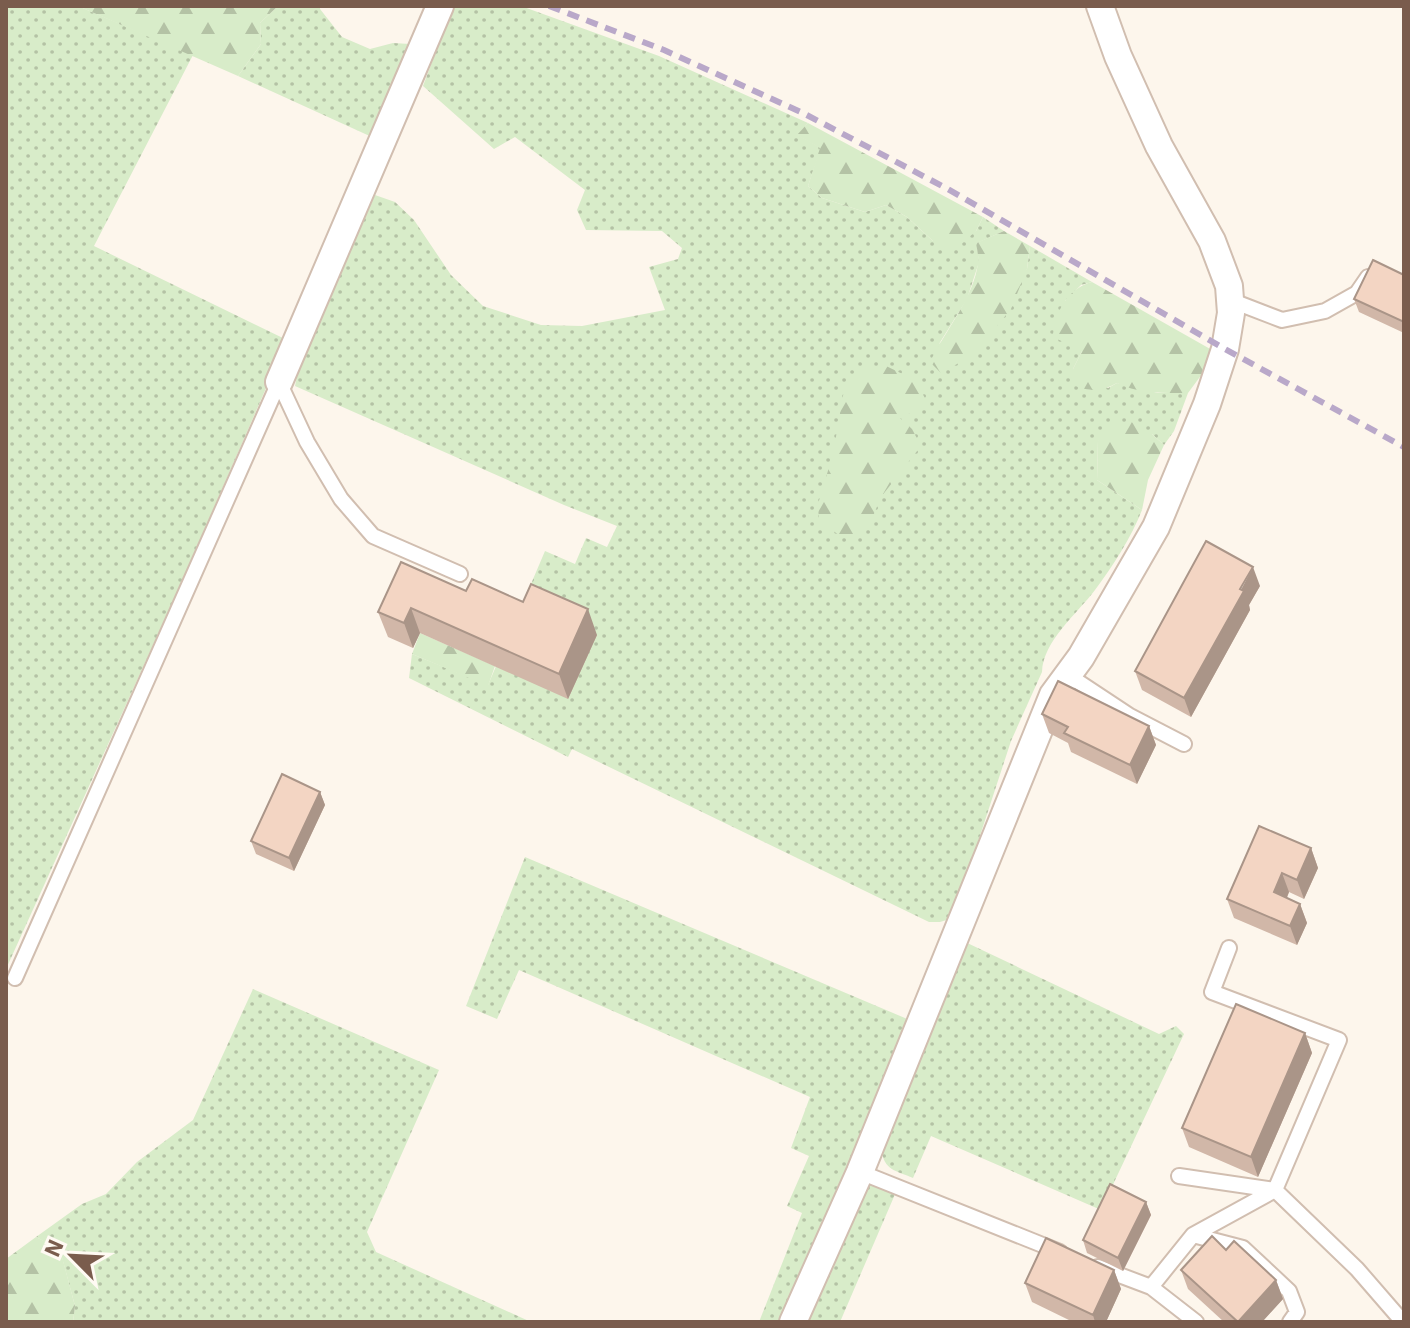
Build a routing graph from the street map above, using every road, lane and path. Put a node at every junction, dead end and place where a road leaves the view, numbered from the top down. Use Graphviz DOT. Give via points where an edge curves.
graph roads {
  1 [pos="440,6"];
  2 [pos="1100,6"];
  3 [pos="1375,267"];
  4 [pos="1230,300"];
  5 [pos="279,382"];
  6 [pos="460,574"];
  7 [pos="1068,675"];
  8 [pos="1184,744"];
  9 [pos="1229,948"];
  10 [pos="15,978"];
  11 [pos="860,1172"];
  12 [pos="1179,1176"];
  13 [pos="1275,1190"];
  14 [pos="1193,1235"];
  15 [pos="1151,1287"];
  16 [pos="793,1322"];
  17 [pos="1196,1322"];
  18 [pos="1290,1322"];
  19 [pos="1403,1322"];
  1 -- 5 [label="street"];
  2 -- 4 [label="street" via="1159,146 1212,241"];
  3 -- 4 [label="lane" via="1357,293 1325,311 1282,320"];
  4 -- 7 [label="street" via="1225,349 1156,527"];
  5 -- 6 [label="lane" via="341,499 373,536"];
  5 -- 10 [label="lane"];
  7 -- 8 [label="lane"];
  7 -- 11 [label="street" via="1053,695"];
  9 -- 13 [label="lane" via="1212,992 1339,1040"];
  11 -- 15 [label="lane"];
  11 -- 16 [label="street"];
  12 -- 13 [label="lane"];
  13 -- 14 [label="lane"];
  13 -- 19 [label="lane"];
  14 -- 15 [label="lane"];
  14 -- 18 [label="lane" via="1243,1248 1289,1291 1297,1312"];
  15 -- 17 [label="lane"];
}
